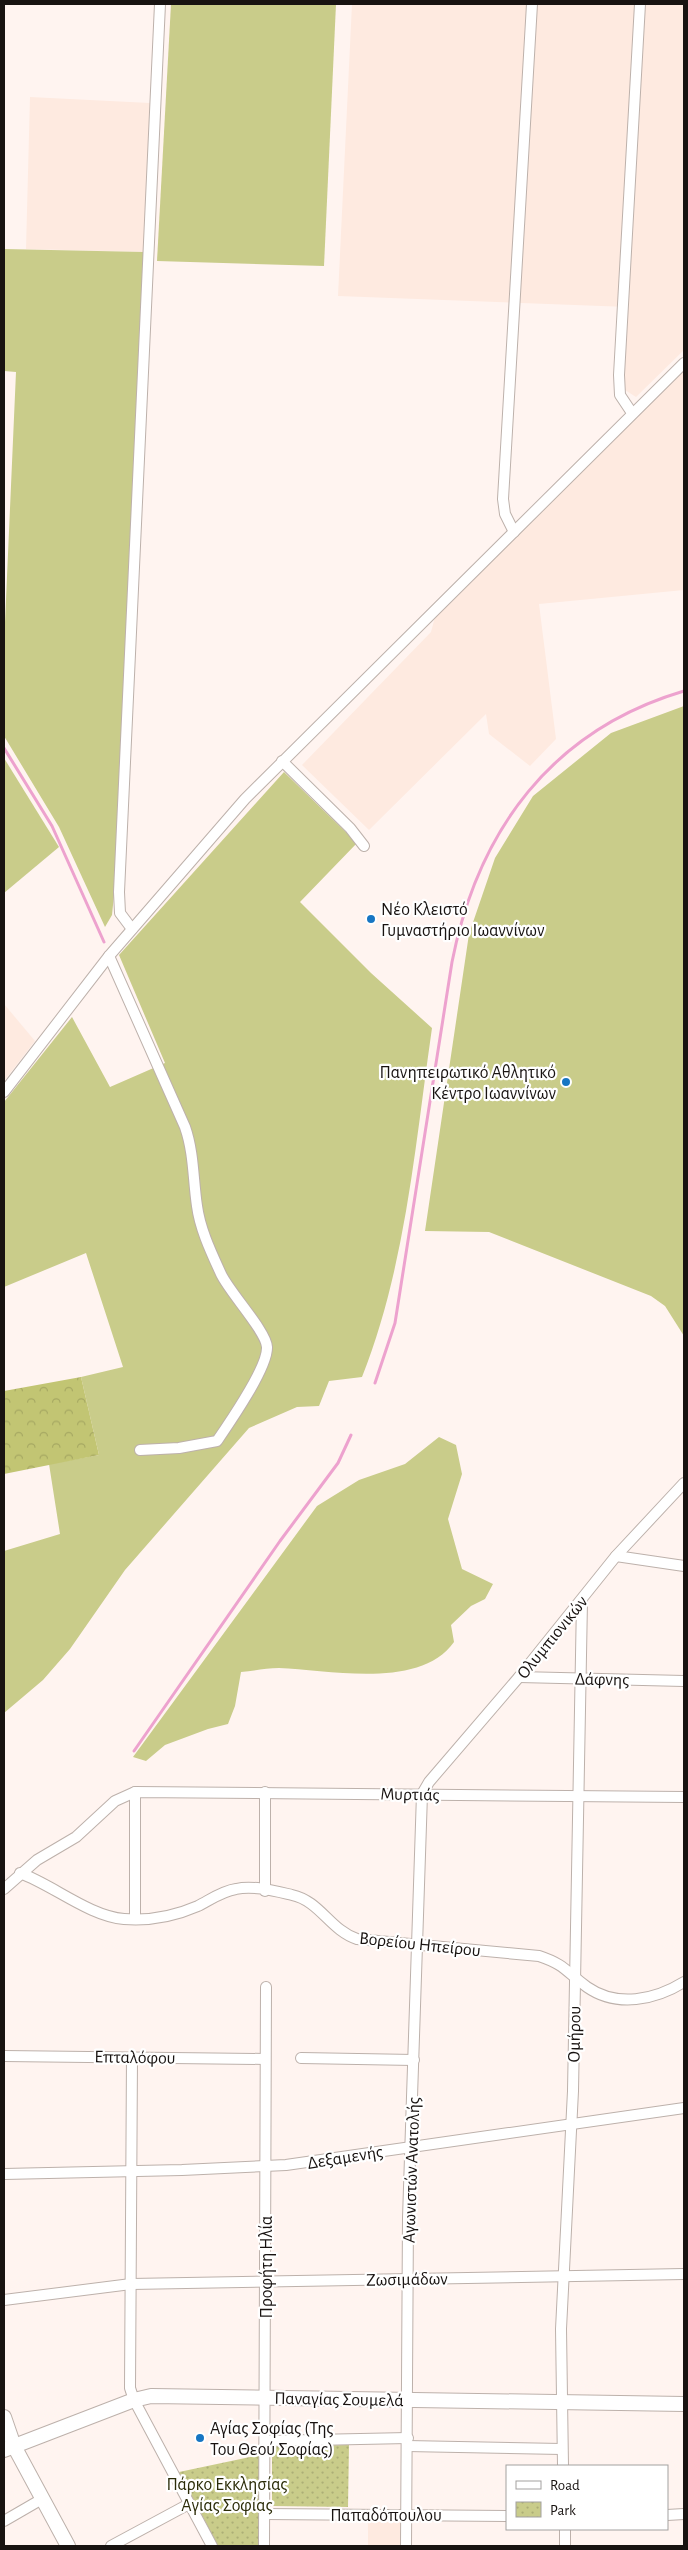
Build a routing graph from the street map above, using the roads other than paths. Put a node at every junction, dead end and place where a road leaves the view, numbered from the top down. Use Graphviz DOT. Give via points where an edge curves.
graph roads {
  1 [pos="160,4"];
  2 [pos="532,4"];
  3 [pos="640,4"];
  4 [pos="684,363"];
  5 [pos="632,413"];
  6 [pos="514,532"];
  7 [pos="282,761"];
  8 [pos="364,846"];
  9 [pos="132,929"];
  10 [pos="109,956"];
  11 [pos="4,1092"];
  12 [pos="140,1450"];
  13 [pos="684,1483"];
  14 [pos="616,1556"];
  15 [pos="684,1566"];
  16 [pos="582,1601"];
  17 [pos="519,1677"];
  18 [pos="580,1679"];
  19 [pos="684,1681"];
  20 [pos="135,1792"];
  21 [pos="265,1792"];
  22 [pos="422,1794"];
  23 [pos="578,1796"];
  24 [pos="684,1797"];
  25 [pos="20,1873"];
  26 [pos="4,1889"];
  27 [pos="265,1890"];
  28 [pos="135,1919"];
  29 [pos="418,1944"];
  30 [pos="576,1978"];
  31 [pos="684,1982"];
  32 [pos="266,1987"];
  33 [pos="4,2056"];
  34 [pos="132,2057"];
  35 [pos="301,2058"];
  36 [pos="265,2059"];
  37 [pos="414,2060"];
  38 [pos="684,2108"];
  39 [pos="571,2125"];
  40 [pos="411,2147"];
  41 [pos="266,2167"];
  42 [pos="131,2172"];
  43 [pos="4,2174"];
  44 [pos="684,2274"];
  45 [pos="562,2276"];
  46 [pos="408,2279"];
  47 [pos="266,2282"];
  48 [pos="131,2284"];
  49 [pos="4,2300"];
  50 [pos="265,2398"];
  51 [pos="134,2400"];
  52 [pos="408,2400"];
  53 [pos="561,2402"];
  54 [pos="684,2404"];
  55 [pos="4,2418"];
  56 [pos="265,2442"];
  57 [pos="407,2442"];
  58 [pos="9,2448"];
  59 [pos="562,2449"];
  60 [pos="563,2465"];
  61 [pos="42,2499"];
  62 [pos="189,2504"];
  63 [pos="264,2514"];
  64 [pos="668,2514"];
  65 [pos="684,2514"];
  66 [pos="407,2516"];
  67 [pos="506,2516"];
  68 [pos="4,2520"];
  69 [pos="565,2530"];
  70 [pos="68,2546"];
  71 [pos="111,2546"];
  72 [pos="212,2546"];
  73 [pos="264,2546"];
  74 [pos="406,2546"];
  75 [pos="565,2546"];
  1 -- 9 [label="street" via="119,892 120,914"];
  2 -- 6 [label="street" via="503,499 504,514"];
  3 -- 5 [label="street" via="619,375 620,395"];
  4 -- 5 [label="street"];
  5 -- 6 [label="street"];
  6 -- 7 [label="street"];
  7 -- 8 [label="street"];
  7 -- 9 [label="street"];
  9 -- 10 [label="street"];
  10 -- 11 [label="street"];
  10 -- 12 [label="street" via="188,1136 197,1206 210,1248 228,1287 267,1345 262,1368 218,1441"];
  13 -- 14 [label="street, Ολυμπιονικών"];
  14 -- 15 [label="street"];
  14 -- 16 [label="street, Ολυμπιονικών"];
  16 -- 17 [label="street, Ολυμπιονικών"];
  16 -- 18 [label="street, Ομήρου"];
  17 -- 18 [label="street, Δάφνης"];
  17 -- 22 [label="street, Ολυμπιονικών"];
  18 -- 19 [label="street, Δάφνης"];
  18 -- 23 [label="street, Ομήρου"];
  20 -- 21 [label="street, Μυρτιάς"];
  20 -- 25 [label="street" via="115,1801 76,1836"];
  20 -- 28 [label="street"];
  21 -- 22 [label="street, Μυρτιάς"];
  21 -- 27 [label="street"];
  22 -- 23 [label="street, Μυρτιάς"];
  22 -- 29 [label="street, Αγωνιστών Ανατολής"];
  23 -- 24 [label="street, Μυρτιάς"];
  23 -- 30 [label="street, Ομήρου"];
  25 -- 26 [label="street"];
  25 -- 28 [label="street, Βορείου Ηπείρου" via="102,1912"];
  27 -- 28 [label="street, Βορείου Ηπείρου" via="236,1889 185,1911 164,1917"];
  27 -- 29 [label="street, Βορείου Ηπείρου" via="304,1898 350,1937"];
  29 -- 30 [label="street, Βορείου Ηπείρου" via="539,1956 558,1963"];
  29 -- 37 [label="street, Αγωνιστών Ανατολής"];
  30 -- 31 [label="street, Βορείου Ηπείρου" via="595,1992 624,2000 655,1995"];
  30 -- 39 [label="street, Ομήρου"];
  32 -- 36 [label="street, Προφήτη Ηλία"];
  33 -- 34 [label="street, Επταλόφου"];
  34 -- 36 [label="street, Επταλόφου"];
  34 -- 42 [label="street"];
  35 -- 37 [label="street"];
  36 -- 41 [label="street, Προφήτη Ηλία"];
  37 -- 40 [label="street, Αγωνιστών Ανατολής"];
  38 -- 39 [label="street, Δεξαμενής"];
  39 -- 40 [label="street, Δεξαμενής"];
  39 -- 45 [label="street, Ομήρου"];
  40 -- 41 [label="street, Δεξαμενής"];
  40 -- 46 [label="street, Αγωνιστών Ανατολής"];
  41 -- 42 [label="street, Δεξαμενής"];
  41 -- 47 [label="street, Προφήτη Ηλία"];
  42 -- 43 [label="street, Δεξαμενής"];
  42 -- 48 [label="street"];
  44 -- 45 [label="street, Ζωσιμάδων"];
  45 -- 46 [label="street, Ζωσιμάδων"];
  45 -- 53 [label="street, Ομήρου"];
  46 -- 47 [label="street, Ζωσιμάδων"];
  46 -- 52 [label="street, Αγωνιστών Ανατολής"];
  47 -- 48 [label="street, Ζωσιμάδων"];
  47 -- 50 [label="street, Προφήτη Ηλία"];
  48 -- 49 [label="street, Ζωσιμάδων"];
  48 -- 51 [label="street" via="130,2388"];
  50 -- 51 [label="street, Παναγίας Σουμελά" via="151,2396"];
  50 -- 52 [label="street, Παναγίας Σουμελά"];
  50 -- 56 [label="street, Προφήτη Ηλία"];
  51 -- 58 [label="street, Παναγίας Σουμελά"];
  51 -- 62 [label="street"];
  52 -- 53 [label="street, Παναγίας Σουμελά"];
  52 -- 57 [label="street, Αγωνιστών Ανατολής"];
  53 -- 54 [label="street, Παναγίας Σουμελά"];
  53 -- 59 [label="street, Ομήρου"];
  55 -- 58 [label="street"];
  56 -- 57 [label="street"];
  56 -- 63 [label="street, Προφήτη Ηλία"];
  57 -- 59 [label="street"];
  57 -- 66 [label="street, Αγωνιστών Ανατολής"];
  58 -- 61 [label="street"];
  59 -- 60 [label="street, Ομήρου"];
  61 -- 68 [label="street"];
  61 -- 70 [label="street"];
  62 -- 71 [label="street"];
  62 -- 72 [label="street"];
  63 -- 66 [label="street, Παπαδόπουλου"];
  63 -- 73 [label="street, Προφήτη Ηλία"];
  64 -- 65 [label="street"];
  66 -- 67 [label="street, Παπαδόπουλου"];
  66 -- 74 [label="street, Αγωνιστών Ανατολής"];
  69 -- 75 [label="street"];
}
